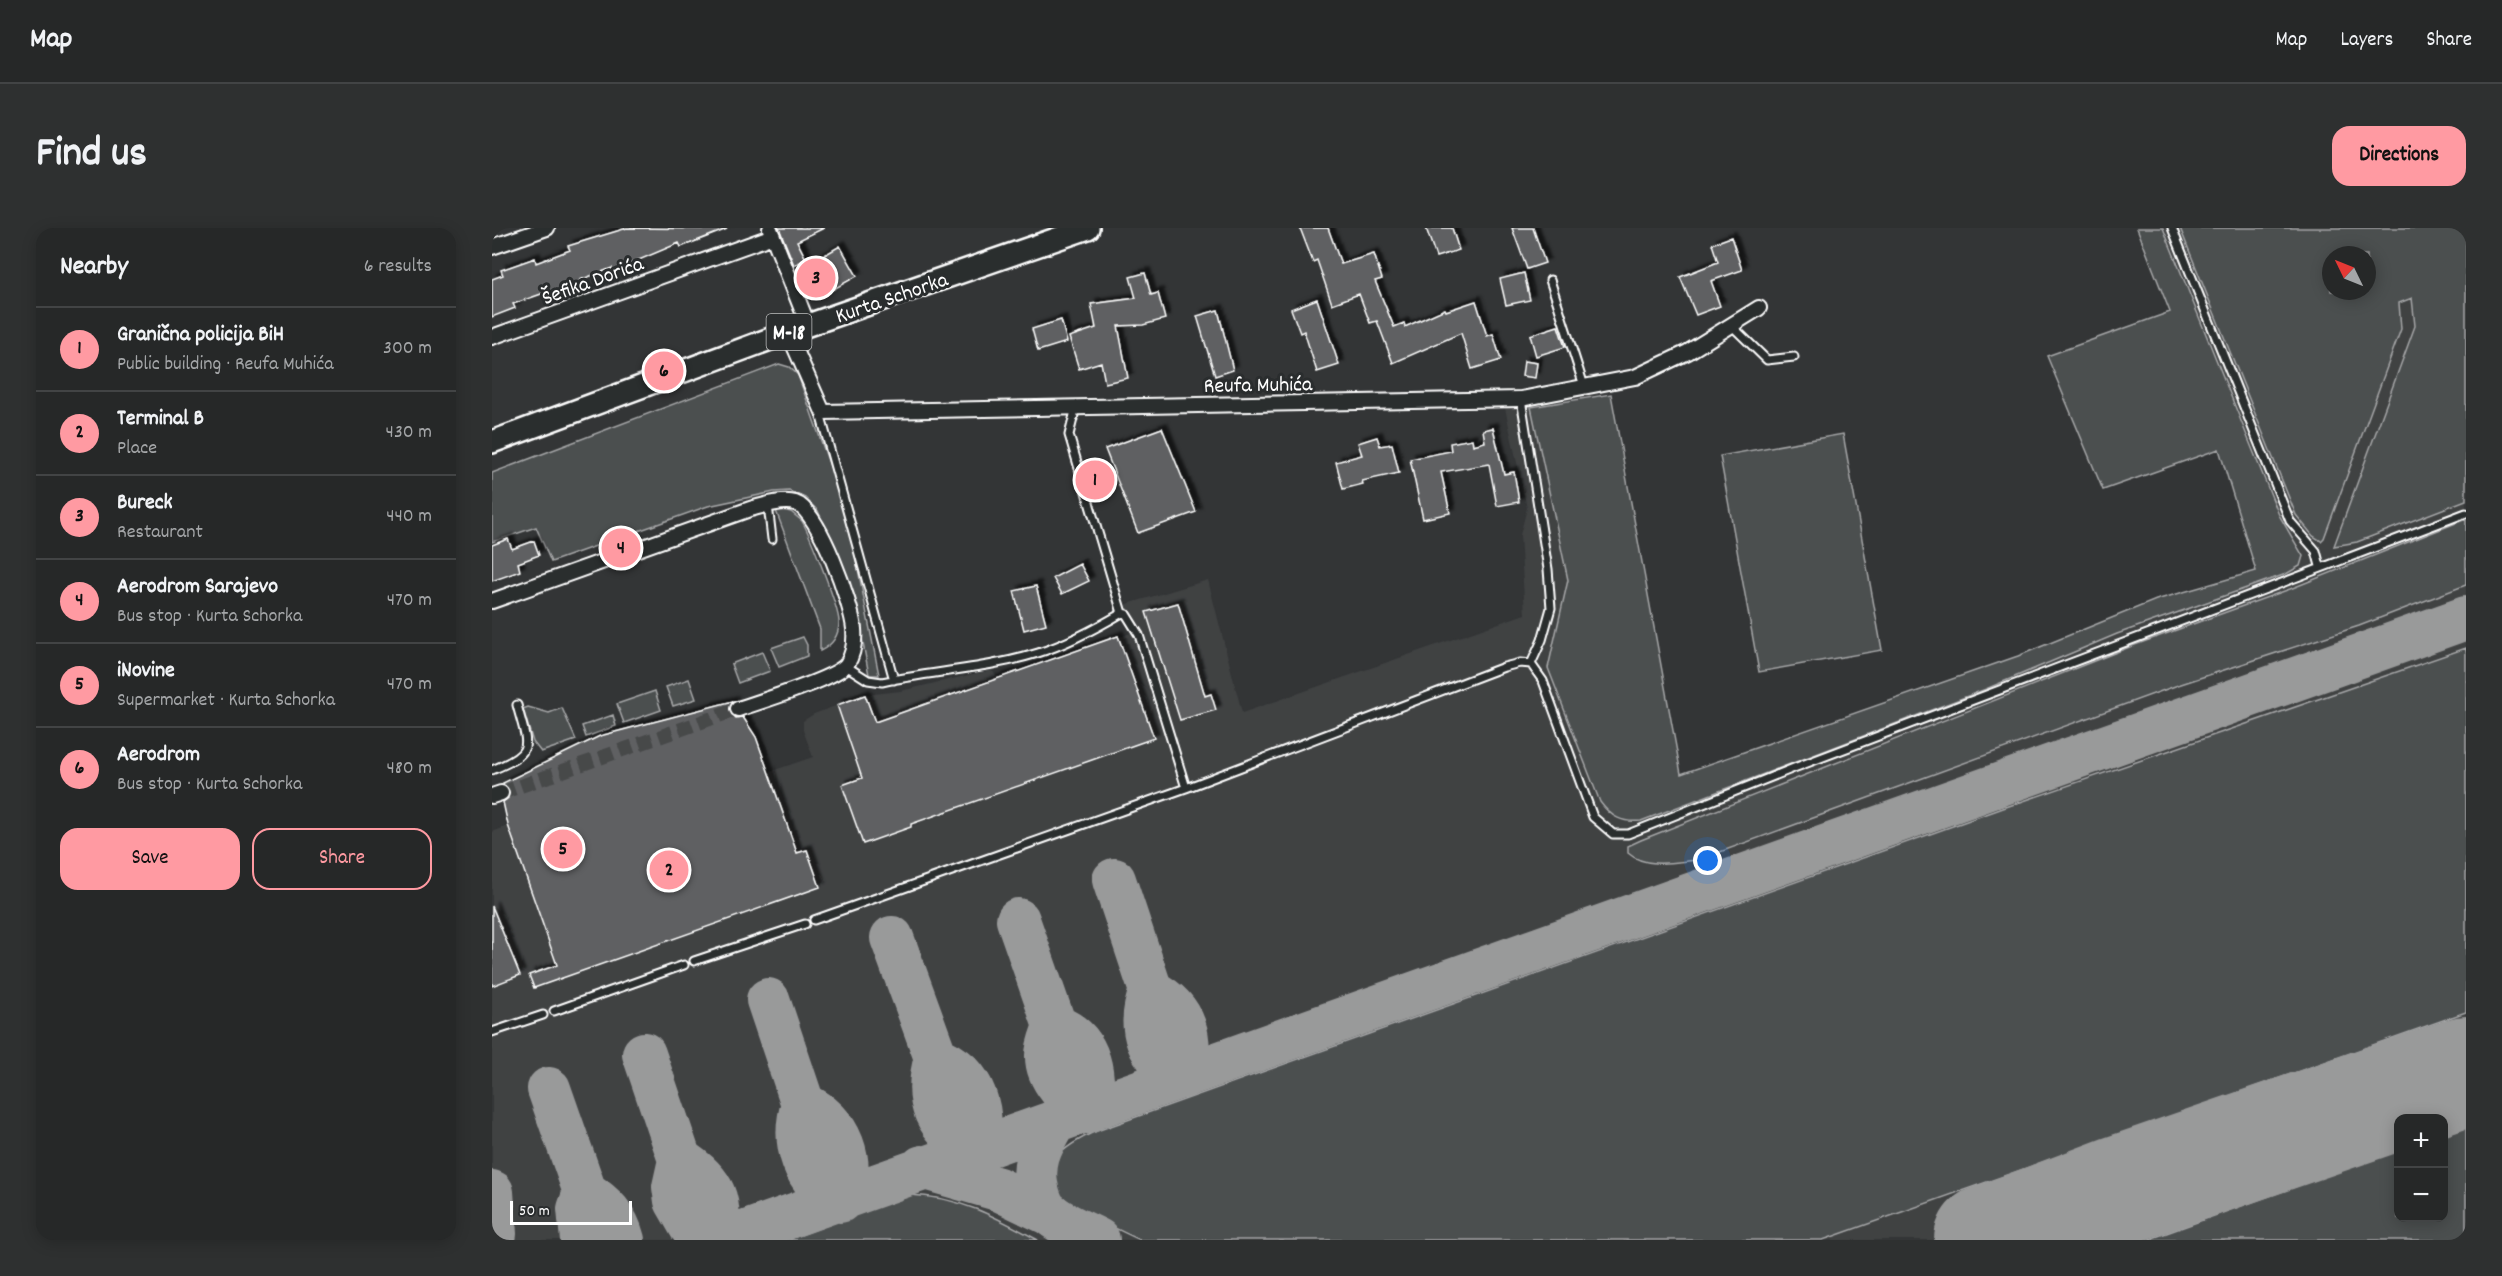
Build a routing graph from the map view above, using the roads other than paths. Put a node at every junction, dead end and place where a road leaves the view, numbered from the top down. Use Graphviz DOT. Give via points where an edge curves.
graph roads {
  1 [pos="547,228"];
  2 [pos="1088,228"];
  3 [pos="2172,228"];
  4 [pos="772,232"];
  5 [pos="492,247"];
  6 [pos="1550,280"];
  7 [pos="1759,308"];
  8 [pos="808,325"];
  9 [pos="1731,325"];
  10 [pos="788,332"];
  11 [pos="492,337"];
  12 [pos="1794,357"];
  13 [pos="1584,386"];
  14 [pos="1521,399"];
  15 [pos="1073,407"];
  16 [pos="823,411"];
  17 [pos="492,441"];
  18 [pos="768,505"];
  19 [pos="2466,513"];
  20 [pos="772,539"];
  21 [pos="2320,566"];
  22 [pos="492,601"];
  23 [pos="1122,613"];
  24 [pos="1532,664"];
  25 [pos="846,666"];
  26 [pos="894,680"];
  27 [pos="517,705"];
  28 [pos="738,709"];
  29 [pos="492,770"];
  30 [pos="1186,788"];
  31 [pos="814,920"];
  32 [pos="805,924"];
  33 [pos="694,961"];
  34 [pos="684,965"];
  35 [pos="554,1011"];
  36 [pos="543,1015"];
  37 [pos="492,1032"];
  1 -- 5 [label="street"];
  2 -- 8 [label="main road, Kurta Schorka / M-18"];
  3 -- 21 [label="lane" via="2290,521 2316,551"];
  4 -- 8 [label="street"];
  4 -- 11 [label="street, Šefika Dorića"];
  6 -- 13 [label="lane"];
  7 -- 9 [label="street, Reufa Muhića"];
  8 -- 10 [label="main road, Kurta Schorka / M-18"];
  9 -- 12 [label="lane" via="1767,360"];
  9 -- 13 [label="street, Reufa Muhića" via="1688,352 1635,377"];
  10 -- 16 [label="street"];
  10 -- 17 [label="main road, Kurta Schorka / M-18"];
  13 -- 14 [label="street, Reufa Muhića"];
  14 -- 15 [label="street, Reufa Muhića"];
  14 -- 24 [label="lane" via="1551,608"];
  15 -- 16 [label="street, Reufa Muhića"];
  15 -- 23 [label="lane" via="1069,435"];
  16 -- 26 [label="lane" via="821,417"];
  18 -- 20 [label="lane"];
  18 -- 22 [label="street" via="615,555"];
  18 -- 25 [label="street" via="795,503 807,510 819,528 854,627 853,653"];
  19 -- 21 [label="lane"];
  21 -- 24 [label="lane" via="1628,834 1613,834 1593,817 1543,681"];
  23 -- 26 [label="lane" via="1079,637 1038,653"];
  23 -- 30 [label="lane" via="1139,635"];
  24 -- 30 [label="lane" via="1504,667"];
  25 -- 26 [label="lane" via="868,680"];
  25 -- 28 [label="street"];
  27 -- 29 [label="lane" via="525,749 519,758"];
  30 -- 31 [label="lane"];
  32 -- 33 [label="lane"];
  34 -- 35 [label="lane"];
  36 -- 37 [label="lane"];
}
